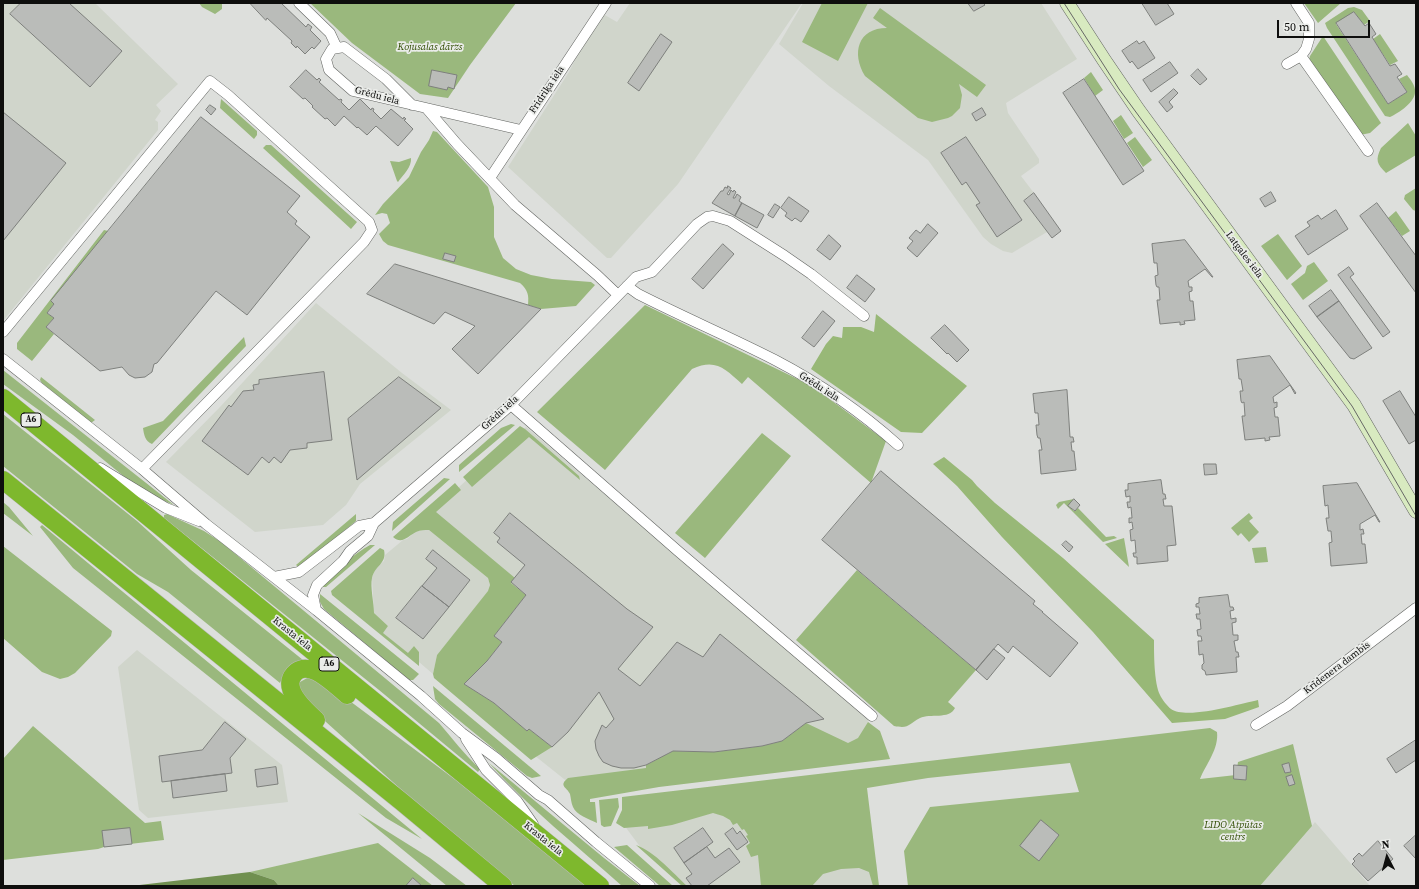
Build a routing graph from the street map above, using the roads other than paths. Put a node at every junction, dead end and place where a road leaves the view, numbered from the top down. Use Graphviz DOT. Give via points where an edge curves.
graph roads {
  1 [pos="299,3"];
  2 [pos="606,3"];
  3 [pos="1067,3"];
  4 [pos="1296,3"];
  5 [pos="336,48"];
  6 [pos="1301,56"];
  7 [pos="1287,64"];
  8 [pos="412,105"];
  9 [pos="427,109"];
  10 [pos="521,130"];
  11 [pos="1368,151"];
  12 [pos="490,178"];
  13 [pos="627,286"];
  14 [pos="618,295"];
  15 [pos="864,316"];
  16 [pos="3,332"];
  17 [pos="3,359"];
  18 [pos="3,398"];
  19 [pos="511,405"];
  20 [pos="58,442"];
  21 [pos="898,445"];
  22 [pos="142,470"];
  23 [pos="3,480"];
  24 [pos="1414,505"];
  25 [pos="374,523"];
  26 [pos="206,524"];
  27 [pos="274,577"];
  28 [pos="1416,608"];
  29 [pos="316,610"];
  30 [pos="872,716"];
  31 [pos="1256,725"];
  32 [pos="462,733"];
  33 [pos="461,772"];
  34 [pos="402,802"];
  35 [pos="545,841"];
  36 [pos="502,886"];
  37 [pos="600,886"];
  38 [pos="650,886"];
  1 -- 5 [label="street" via="330,33"];
  2 -- 10 [label="street, Fridriķa iela"];
  3 -- 24 [label="street, Latgales iela" via="1138,110 1354,405"];
  4 -- 6 [label="street" via="1309,23 1309,39"];
  5 -- 8 [label="street, Grēdu iela" via="344,47 386,79"];
  5 -- 8 [label="street, Grēdu iela" via="332,49 326,59 329,70 353,91"];
  6 -- 7 [label="street"];
  6 -- 11 [label="street"];
  8 -- 9 [label="street, Grēdu iela"];
  9 -- 10 [label="street, Grēdu iela"];
  9 -- 12 [label="street" via="456,144"];
  10 -- 12 [label="street, Fridriķa iela"];
  12 -- 14 [label="street" via="515,205"];
  13 -- 14 [label="street, Grēdu iela"];
  13 -- 15 [label="street, Grēdu iela" via="636,277 652,272 697,224 713,216 730,221 785,256"];
  13 -- 21 [label="street, Grēdu iela" via="638,294 775,360 813,382 880,429"];
  14 -- 19 [label="street, Grēdu iela"];
  16 -- 22 [label="street" via="210,81 369,222 372,230 364,242"];
  17 -- 22 [label="street"];
  18 -- 20 [label="highway, Krasta iela / A6"];
  19 -- 25 [label="street, Grēdu iela"];
  19 -- 30 [label="street"];
  20 -- 26 [label="street" via="166,508"];
  20 -- 33 [label="highway, Krasta iela / A6"];
  22 -- 26 [label="street"];
  23 -- 34 [label="highway"];
  25 -- 27 [label="street, Grēdu iela" via="359,526 299,572"];
  25 -- 29 [label="street, Grēdu iela" via="368,536 317,585 314,595"];
  26 -- 27 [label="street"];
  27 -- 29 [label="street"];
  28 -- 31 [label="street, Krīdenera dambis" via="1287,706"];
  29 -- 32 [label="street"];
  32 -- 35 [label="street" via="486,770 516,801"];
  32 -- 38 [label="street" via="548,800"];
  33 -- 34 [label="highway" via="400,738 317,672 310,669 296,672 292,676 291,685 298,702 373,769"];
  33 -- 35 [label="highway, Krasta iela / A6"];
  34 -- 36 [label="highway"];
  35 -- 37 [label="highway, Krasta iela / A6"];
}
